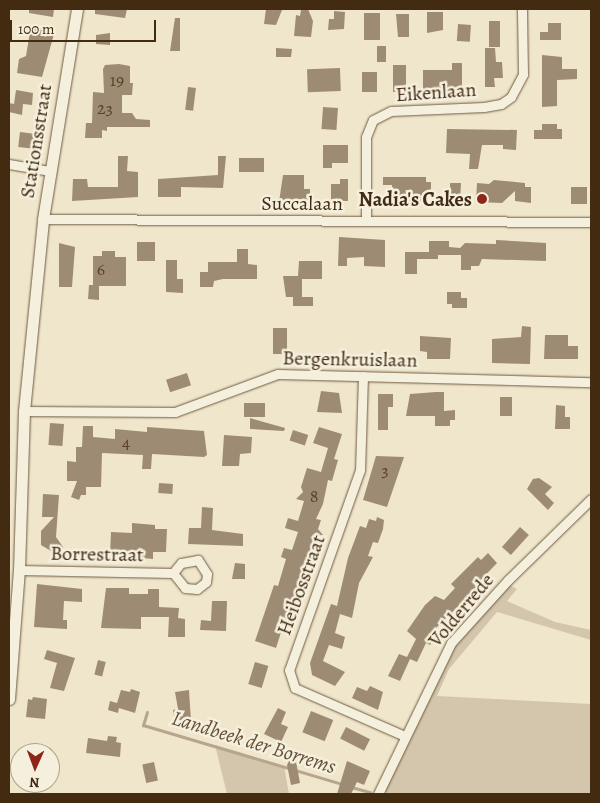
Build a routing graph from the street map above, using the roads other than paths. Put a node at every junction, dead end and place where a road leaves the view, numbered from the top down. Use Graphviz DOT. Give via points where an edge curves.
graph roads {
  1 [pos="76,9"];
  2 [pos="522,9"];
  3 [pos="9,164"];
  4 [pos="50,171"];
  5 [pos="43,218"];
  6 [pos="366,221"];
  7 [pos="591,222"];
  8 [pos="362,376"];
  9 [pos="591,382"];
  10 [pos="24,411"];
  11 [pos="591,499"];
  12 [pos="19,570"];
  13 [pos="173,573"];
  14 [pos="12,622"];
  15 [pos="9,699"];
  16 [pos="405,736"];
  17 [pos="378,794"];
  1 -- 4 [label="street, Stationsstraat"];
  2 -- 6 [label="street, Eikenlaan" via="523,74 512,97 501,104 484,107 391,111 373,120 366,137"];
  3 -- 4 [label="street"];
  4 -- 5 [label="street, Stationsstraat"];
  5 -- 6 [label="street, Succalaan"];
  5 -- 10 [label="street, Stationsstraat"];
  6 -- 7 [label="street, Succalaan"];
  8 -- 9 [label="street, Bergenkruislaan"];
  8 -- 10 [label="street, Bergenkruislaan" via="278,374 175,412"];
  8 -- 16 [label="street, Heibosstraat" via="360,470 289,670 295,688"];
  10 -- 12 [label="street, Stationsstraat"];
  11 -- 16 [label="street, Volderrede" via="508,580 452,643"];
  12 -- 13 [label="street, Borrestraat"];
  12 -- 14 [label="street, Stationsstraat"];
  14 -- 15 [label="street, Stationsstraat"];
  16 -- 17 [label="street, Volderrede"];
}
